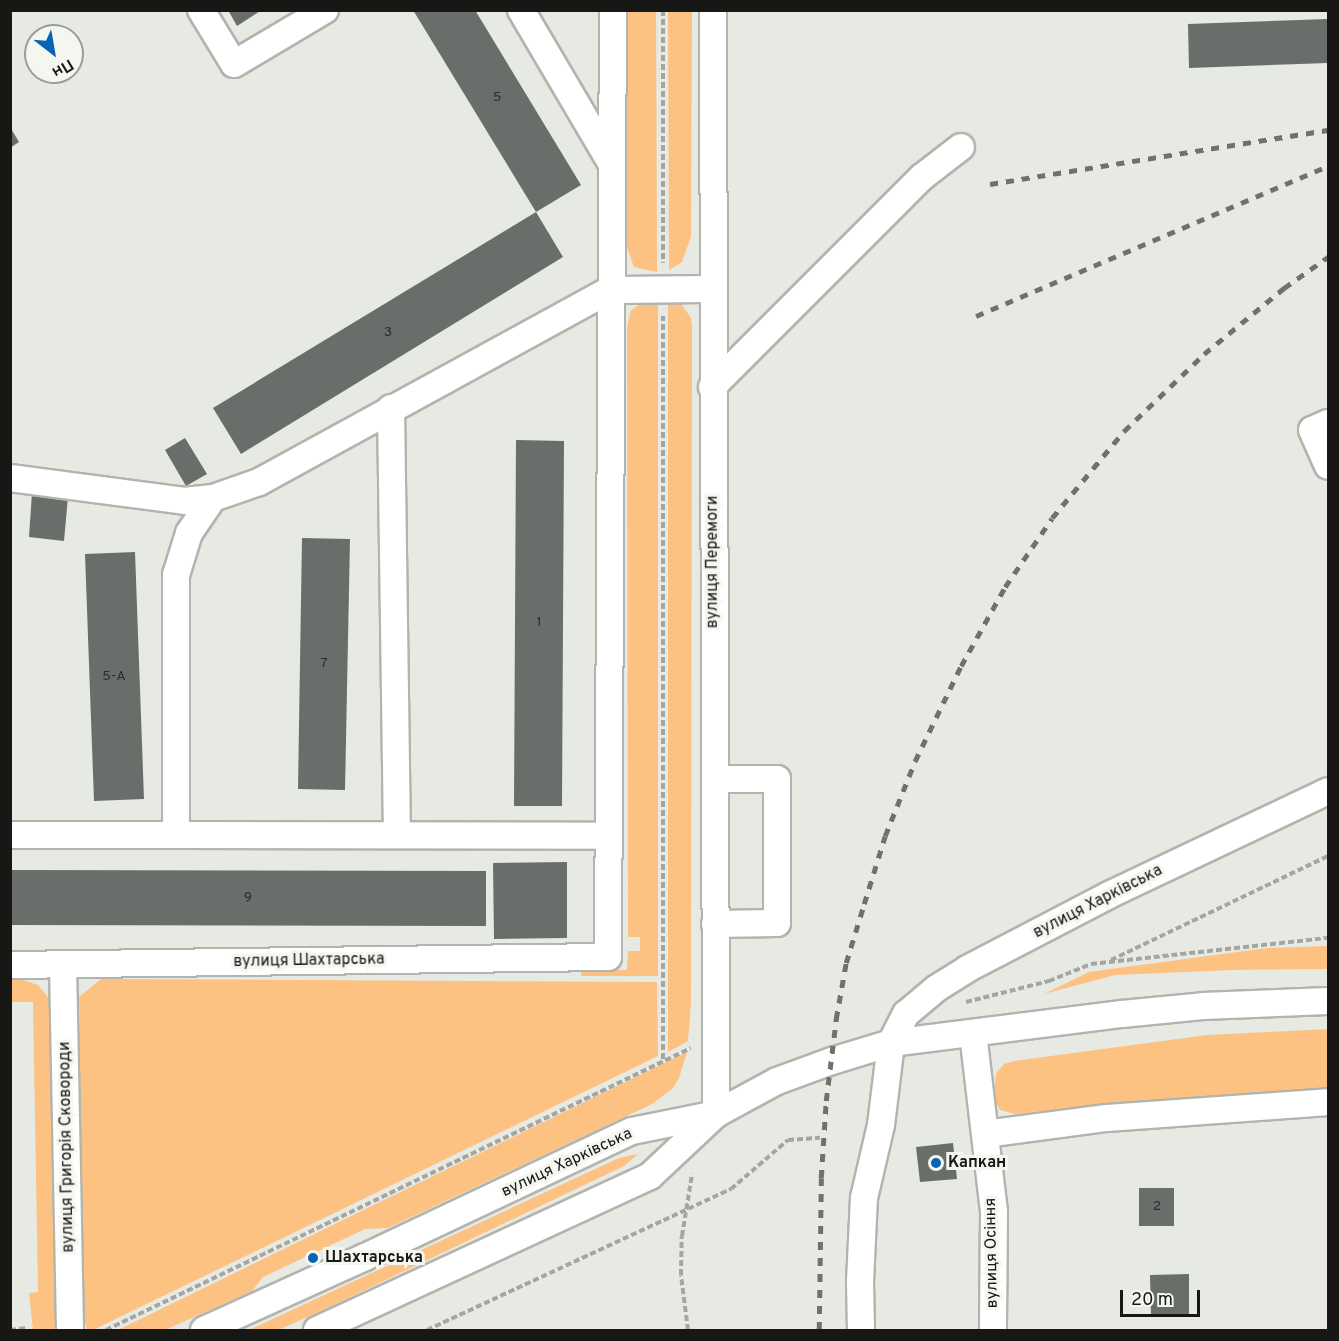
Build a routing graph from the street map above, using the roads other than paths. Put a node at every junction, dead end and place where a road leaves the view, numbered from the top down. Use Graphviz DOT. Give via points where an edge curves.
graph roads {
  1 [pos="201,10"];
  2 [pos="325,10"];
  3 [pos="521,10"];
  4 [pos="613,10"];
  5 [pos="713,10"];
  6 [pos="961,147"];
  7 [pos="612,163"];
  8 [pos="712,289"];
  9 [pos="610,290"];
  10 [pos="712,387"];
  11 [pos="391,408"];
  12 [pos="1329,423"];
  13 [pos="1329,466"];
  14 [pos="10,478"];
  15 [pos="213,498"];
  16 [pos="715,779"];
  17 [pos="1329,791"];
  18 [pos="10,834"];
  19 [pos="176,835"];
  20 [pos="397,835"];
  21 [pos="609,836"];
  22 [pos="715,924"];
  23 [pos="63,964"];
  24 [pos="10,965"];
  25 [pos="1329,1001"];
  26 [pos="973,1033"];
  27 [pos="891,1043"];
  28 [pos="1329,1102"];
  29 [pos="716,1114"];
  30 [pos="985,1134"];
  31 [pos="70,1330"];
  32 [pos="204,1330"];
  33 [pos="317,1330"];
  34 [pos="861,1330"];
  35 [pos="993,1330"];
  1 -- 2 [label="street" via="234,64"];
  3 -- 7 [label="street"];
  4 -- 7 [label="street"];
  5 -- 8 [label="street, вулиця Перемоги"];
  6 -- 10 [label="street" via="922,177"];
  7 -- 9 [label="street"];
  8 -- 9 [label="street"];
  8 -- 10 [label="street, вулиця Перемоги"];
  9 -- 11 [label="street"];
  9 -- 21 [label="street"];
  10 -- 16 [label="street, вулиця Перемоги"];
  11 -- 15 [label="street" via="259,482"];
  11 -- 20 [label="street"];
  12 -- 13 [label="street" via="1312,430"];
  14 -- 15 [label="street" via="184,501"];
  15 -- 19 [label="street" via="189,533 176,575"];
  16 -- 22 [label="street, вулиця Перемоги"];
  16 -- 22 [label="street" via="777,779 777,923"];
  17 -- 27 [label="street, вулиця Харківська" via="1109,895 967,969 906,1014"];
  18 -- 19 [label="street"];
  19 -- 20 [label="street"];
  20 -- 21 [label="street"];
  21 -- 23 [label="street, вулиця Шахтарська" via="608,957"];
  22 -- 29 [label="street, вулиця Перемоги"];
  23 -- 24 [label="street, вулиця Шахтарська"];
  23 -- 31 [label="street, вулиця Григорія Сковороди"];
  25 -- 26 [label="street" via="1203,1006"];
  26 -- 27 [label="street"];
  26 -- 30 [label="street, вулиця Осіння"];
  27 -- 29 [label="street" via="777,1081"];
  27 -- 34 [label="street" via="881,1125 864,1198"];
  28 -- 30 [label="street" via="1107,1118"];
  29 -- 32 [label="street, вулиця Харківська" via="632,1131"];
  29 -- 33 [label="street" via="651,1176"];
  30 -- 35 [label="street, вулиця Осіння" via="994,1211"];
}
